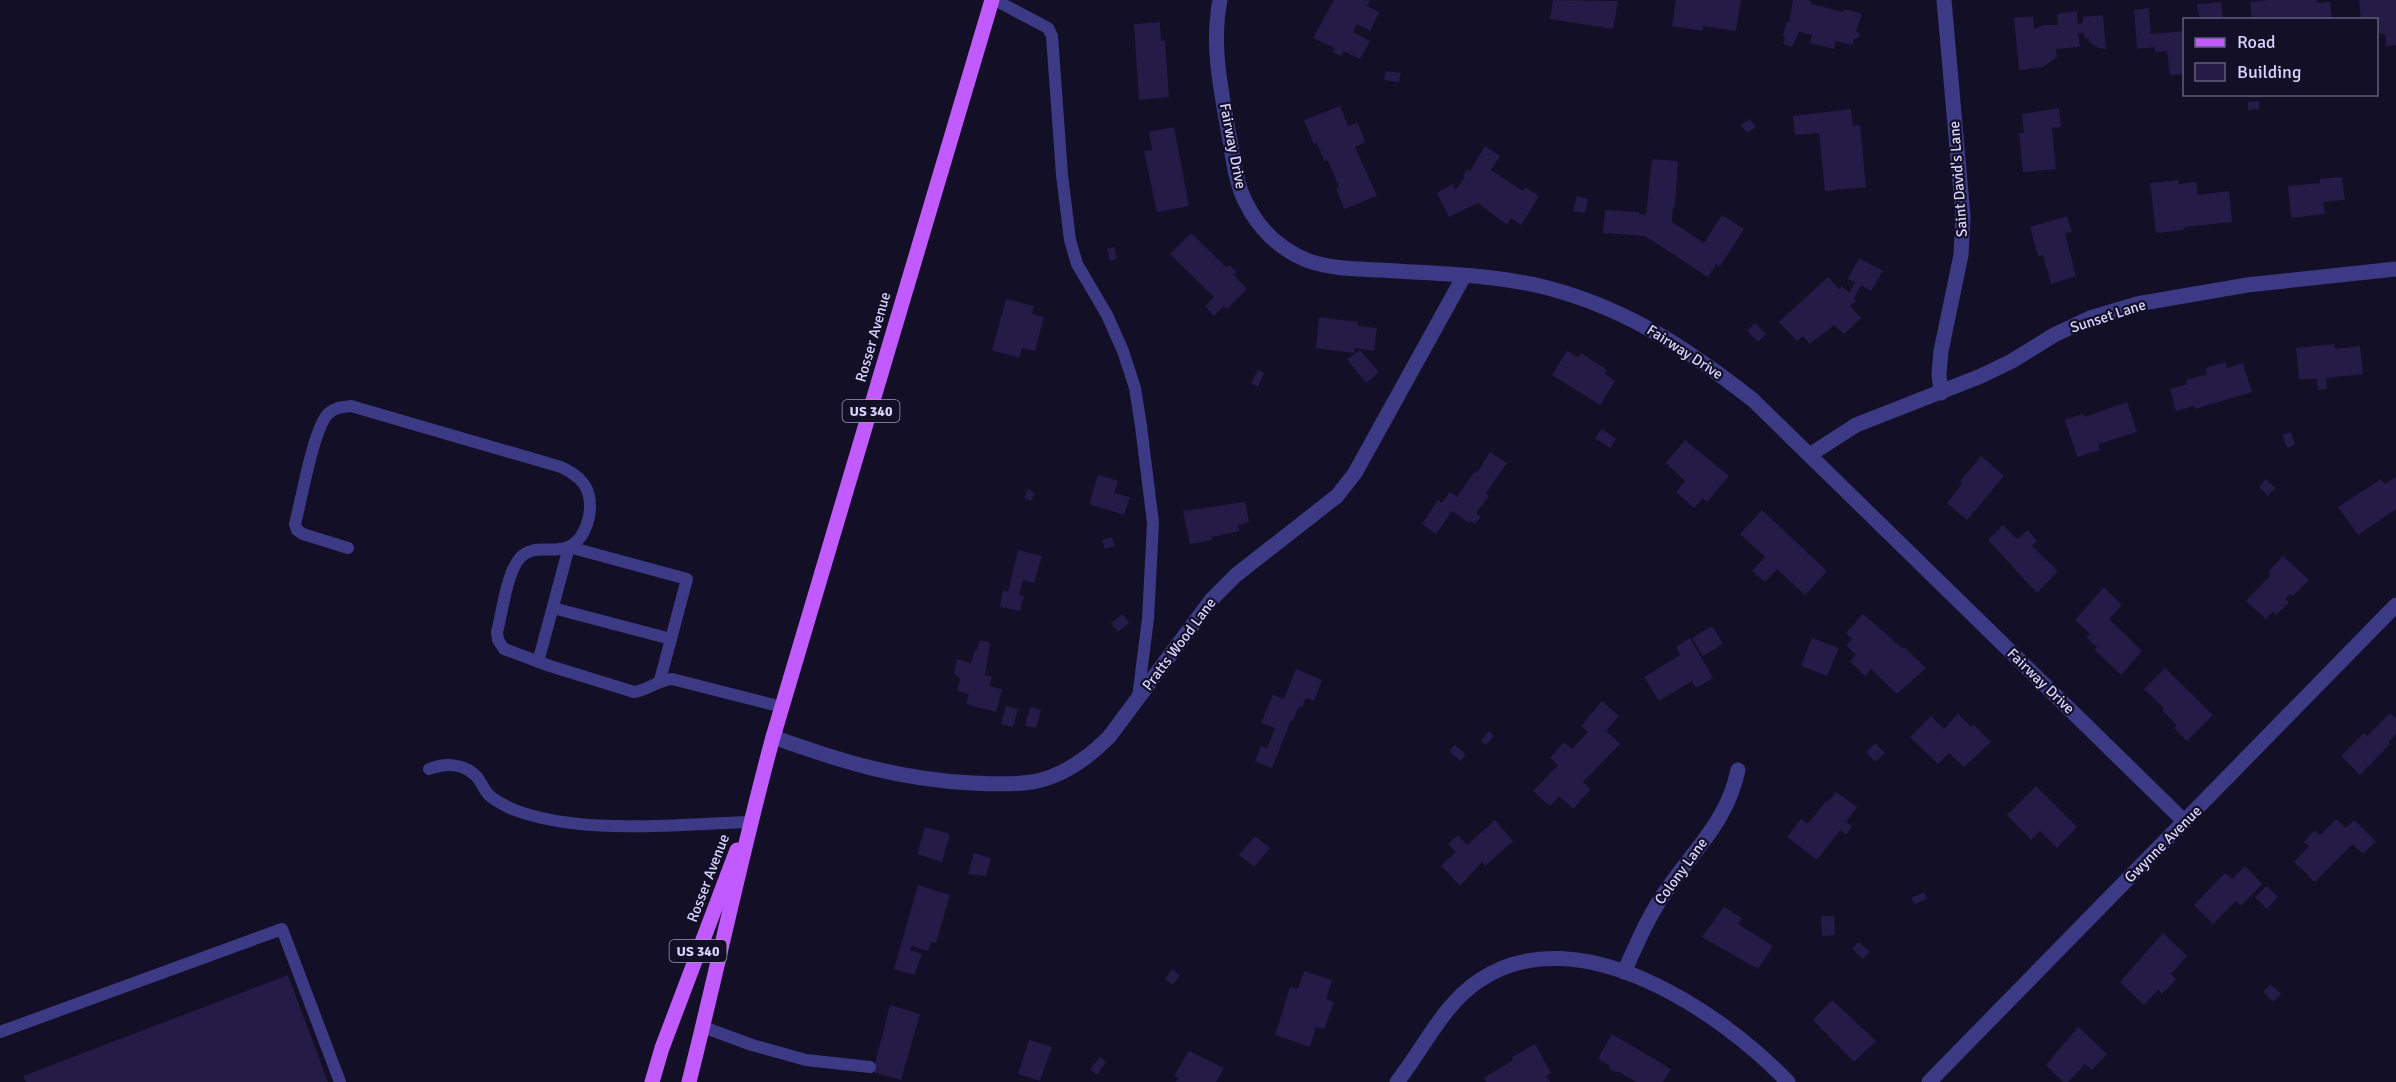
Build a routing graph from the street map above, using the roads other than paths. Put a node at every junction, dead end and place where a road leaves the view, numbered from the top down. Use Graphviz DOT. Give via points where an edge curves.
graph roads {
  1 [pos="993,0"];
  2 [pos="1220,0"];
  3 [pos="1944,0"];
  4 [pos="2396,269"];
  5 [pos="1464,276"];
  6 [pos="1941,393"];
  7 [pos="1811,454"];
  8 [pos="569,547"];
  9 [pos="348,548"];
  10 [pos="2396,605"];
  11 [pos="553,608"];
  12 [pos="671,639"];
  13 [pos="538,662"];
  14 [pos="660,680"];
  15 [pos="1138,698"];
  16 [pos="782,706"];
  17 [pos="773,737"];
  18 [pos="429,769"];
  19 [pos="1738,770"];
  20 [pos="750,822"];
  21 [pos="2186,822"];
  22 [pos="1624,972"];
  23 [pos="703,1027"];
  24 [pos="0,1032"];
  25 [pos="870,1067"];
  26 [pos="340,1082"];
  27 [pos="652,1082"];
  28 [pos="689,1082"];
  29 [pos="1397,1082"];
  30 [pos="1788,1082"];
  31 [pos="1929,1082"];
  1 -- 15 [label="lane" via="1048,28 1052,36 1070,240 1077,264 1123,351 1135,388 1153,523 1148,619"];
  1 -- 16 [label="main road, Rosser Avenue / US 340"];
  2 -- 5 [label="street, Fairway Drive" via="1215,50 1236,175 1244,199 1268,234 1293,254 1333,267"];
  3 -- 6 [label="street, Saint David's Lane" via="1963,216 1961,255 1941,351"];
  4 -- 6 [label="street, Sunset Lane" via="2247,285 2137,304 2090,318 2012,361"];
  5 -- 7 [label="street, Fairway Drive" via="1547,288 1624,315 1669,338 1753,400"];
  5 -- 15 [label="street, Pratts Wood Lane" via="1355,473 1337,496 1236,575 1212,599"];
  6 -- 7 [label="street, Sunset Lane" via="1856,425"];
  7 -- 21 [label="street, Fairway Drive"];
  8 -- 9 [label="lane" via="582,535 590,511 585,484 572,472 351,406 329,412 319,428 295,524 303,534"];
  8 -- 11 [label="lane"];
  8 -- 12 [label="lane" via="687,579"];
  8 -- 13 [label="lane" via="529,551 521,556 514,566 496,632 504,649"];
  10 -- 21 [label="street, Gwynne Avenue"];
  11 -- 12 [label="lane"];
  11 -- 13 [label="lane"];
  12 -- 14 [label="lane"];
  13 -- 14 [label="lane" via="634,692"];
  14 -- 16 [label="lane" via="672,679"];
  15 -- 17 [label="street, Pratts Wood Lane" via="1095,751 1056,775 1032,782 992,784 892,774 843,762"];
  16 -- 17 [label="main road, Rosser Avenue / US 340"];
  17 -- 20 [label="main road, Rosser Avenue / US 340"];
  18 -- 20 [label="lane" via="440,765 467,768 494,800 555,822 597,826"];
  19 -- 22 [label="street, Colony Lane" via="1724,813 1652,913"];
  20 -- 23 [label="main road, Rosser Avenue / US 340"];
  20 -- 27 [label="main road, Rosser Avenue / US 340"];
  21 -- 31 [label="street, Gwynne Avenue"];
  22 -- 29 [label="street" via="1557,958 1507,967 1481,979 1441,1018"];
  22 -- 30 [label="street" via="1698,1008"];
  23 -- 25 [label="lane" via="806,1060"];
  23 -- 28 [label="main road, Rosser Avenue / US 340"];
  24 -- 26 [label="lane" via="282,929"];
}
